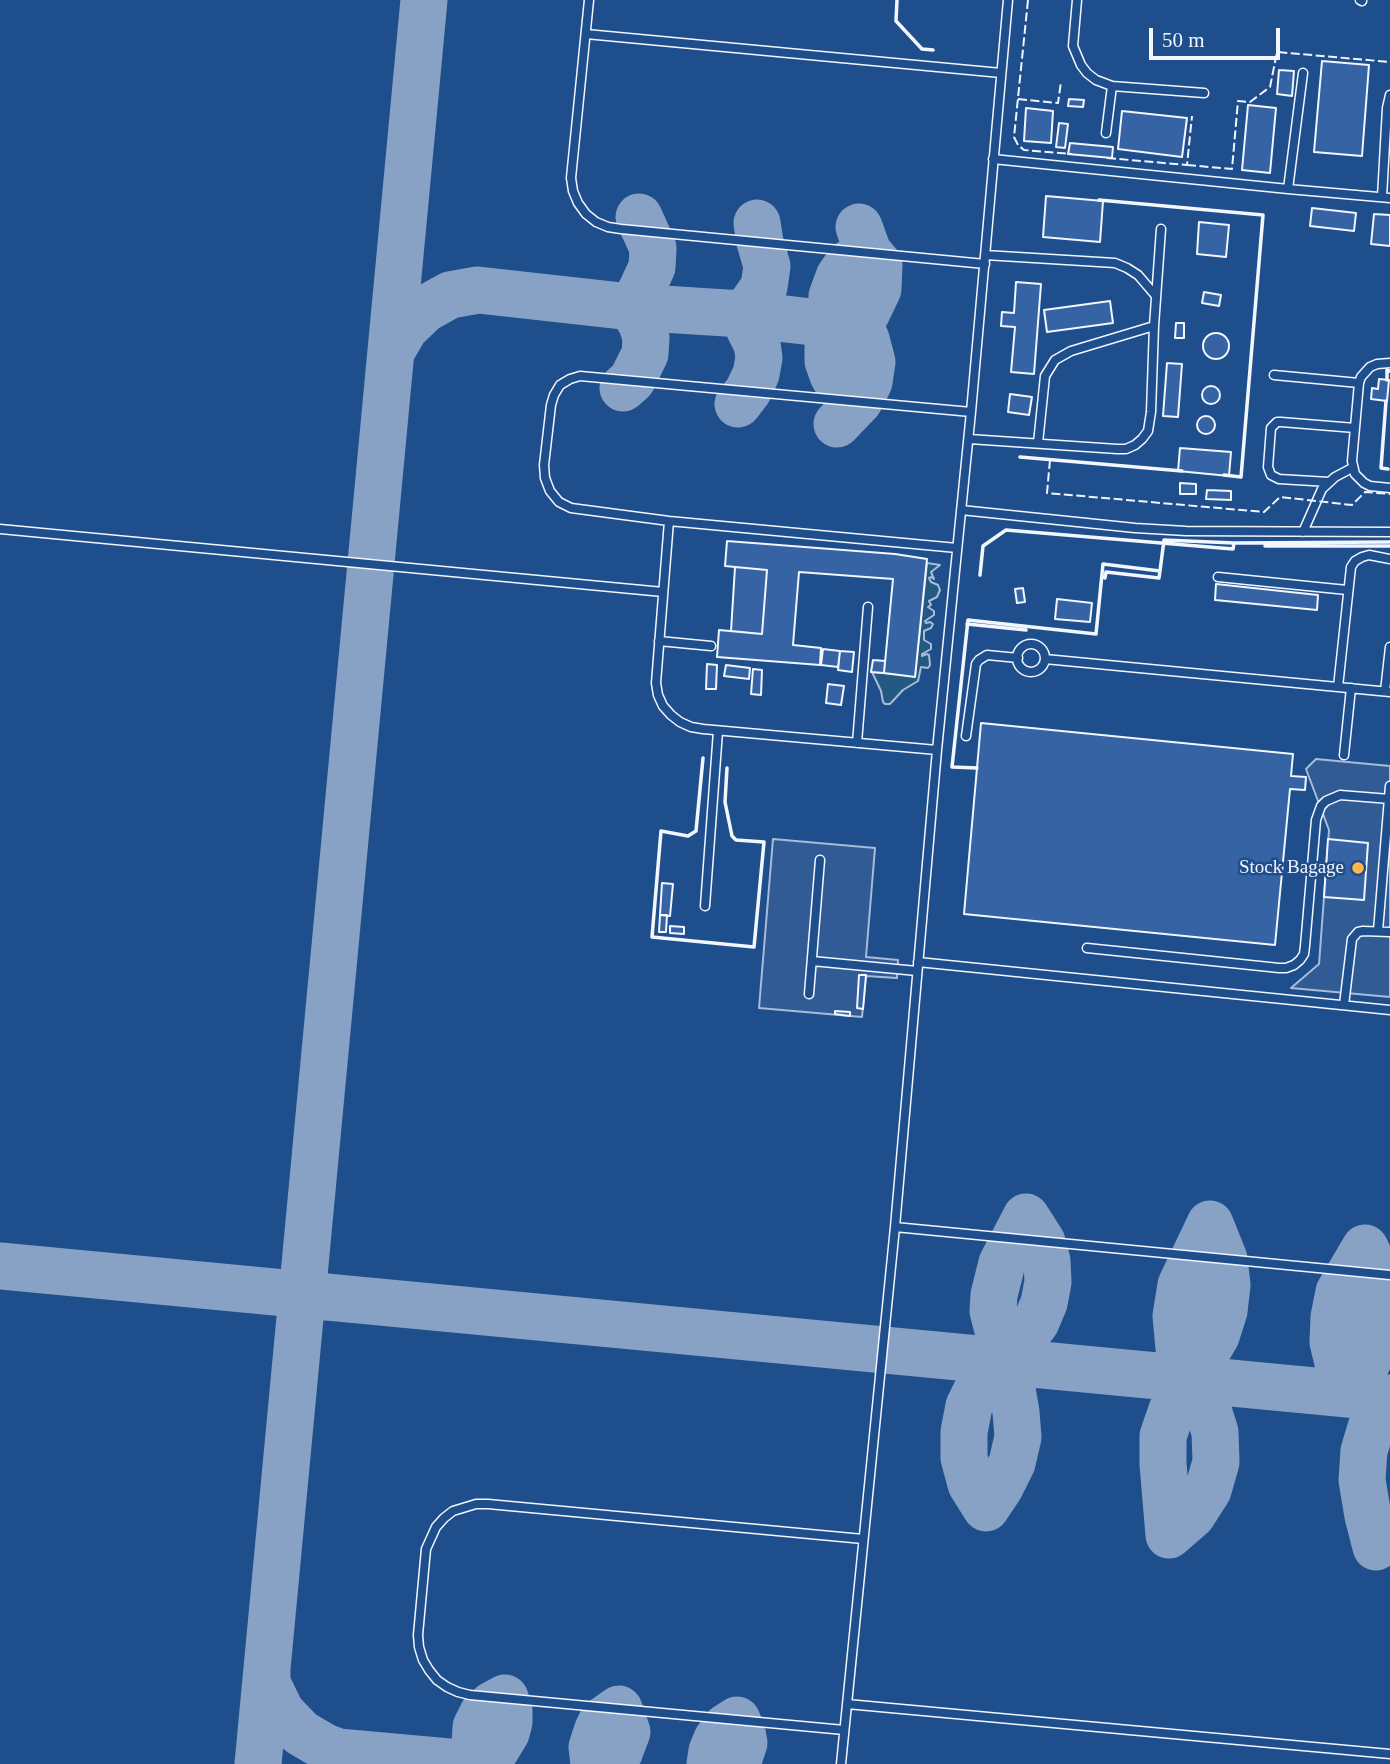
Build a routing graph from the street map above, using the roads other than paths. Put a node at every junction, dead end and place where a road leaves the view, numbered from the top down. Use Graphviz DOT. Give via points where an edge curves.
graph roads {
  1 [pos="589,0"];
  2 [pos="1008,0"];
  3 [pos="1077,0"];
  4 [pos="586,34"];
  5 [pos="1001,73"];
  6 [pos="1303,73"];
  7 [pos="1112,86"];
  8 [pos="1205,93"];
  9 [pos="1390,95"];
  10 [pos="1106,133"];
  11 [pos="993,159"];
  12 [pos="1288,189"];
  13 [pos="1386,197"];
  14 [pos="1161,229"];
  15 [pos="985,259"];
  16 [pos="1156,296"];
  17 [pos="1154,326"];
  18 [pos="1390,363"];
  19 [pos="1274,375"];
  20 [pos="1359,383"];
  21 [pos="971,412"];
  22 [pos="1355,428"];
  23 [pos="969,439"];
  24 [pos="1038,443"];
  25 [pos="1352,468"];
  26 [pos="1329,482"];
  27 [pos="1390,488"];
  28 [pos="961,510"];
  29 [pos="669,521"];
  30 [pos="0,529"];
  31 [pos="1303,532"];
  32 [pos="1390,533"];
  33 [pos="957,548"];
  34 [pos="1390,559"];
  35 [pos="1218,577"];
  36 [pos="1348,590"];
  37 [pos="663,592"];
  38 [pos="868,607"];
  39 [pos="659,641"];
  40 [pos="710,646"];
  41 [pos="1390,647"];
  42 [pos="1018,658"];
  43 [pos="1045,659"];
  44 [pos="1338,687"];
  45 [pos="1351,688"];
  46 [pos="1388,692"];
  47 [pos="718,731"];
  48 [pos="966,737"];
  49 [pos="857,743"];
  50 [pos="937,750"];
  51 [pos="1345,755"];
  52 [pos="1390,786"];
  53 [pos="1389,799"];
  54 [pos="820,860"];
  55 [pos="705,906"];
  56 [pos="1378,931"];
  57 [pos="1390,932"];
  58 [pos="1087,948"];
  59 [pos="812,961"];
  60 [pos="918,966"];
  61 [pos="809,994"];
  62 [pos="1344,1005"];
  63 [pos="1390,1010"];
  64 [pos="895,1227"];
  65 [pos="1390,1275"];
  66 [pos="863,1539"];
  67 [pos="847,1704"];
  68 [pos="844,1730"];
  69 [pos="1390,1754"];
  70 [pos="841,1764"];
  1 -- 4 [label="lane"];
  2 -- 5 [label="lane"];
  3 -- 7 [label="lane" via="1076,56 1087,73"];
  4 -- 5 [label="lane"];
  4 -- 15 [label="lane" via="571,178 578,203 596,222 629,230"];
  5 -- 11 [label="lane"];
  6 -- 12 [label="lane"];
  7 -- 8 [label="lane"];
  7 -- 10 [label="lane"];
  9 -- 13 [label="lane"];
  11 -- 12 [label="lane"];
  11 -- 15 [label="lane"];
  12 -- 13 [label="lane"];
  14 -- 16 [label="lane"];
  15 -- 16 [label="lane" via="1115,263 1138,275"];
  15 -- 21 [label="lane"];
  16 -- 17 [label="lane"];
  17 -- 24 [label="lane" via="1055,360 1045,376"];
  17 -- 24 [label="lane" via="1150,422 1142,439 1126,449"];
  18 -- 20 [label="lane" via="1370,368"];
  19 -- 20 [label="lane"];
  20 -- 22 [label="lane"];
  21 -- 23 [label="lane"];
  21 -- 29 [label="lane" via="591,376 569,379 551,405 544,465 550,491 571,508"];
  22 -- 25 [label="lane"];
  22 -- 26 [label="lane" via="1281,422 1271,428 1271,475"];
  23 -- 24 [label="lane"];
  23 -- 28 [label="lane"];
  25 -- 26 [label="lane"];
  25 -- 27 [label="lane" via="1364,483"];
  26 -- 31 [label="lane"];
  28 -- 31 [label="lane" via="1161,529"];
  28 -- 33 [label="lane"];
  29 -- 33 [label="lane"];
  29 -- 37 [label="lane"];
  30 -- 37 [label="lane"];
  31 -- 32 [label="lane"];
  33 -- 50 [label="lane"];
  34 -- 36 [label="lane" via="1369,555 1355,561"];
  35 -- 36 [label="lane"];
  36 -- 44 [label="lane"];
  37 -- 39 [label="lane"];
  38 -- 49 [label="lane"];
  39 -- 40 [label="lane"];
  39 -- 47 [label="lane" via="656,683 663,705 680,722"];
  41 -- 46 [label="lane"];
  42 -- 43 [label="lane" via="1029,672 1040,669"];
  42 -- 43 [label="lane" via="1020,649 1031,644 1041,648"];
  42 -- 48 [label="lane" via="987,656 976,664"];
  43 -- 44 [label="lane"];
  44 -- 45 [label="lane"];
  45 -- 46 [label="lane"];
  45 -- 51 [label="lane"];
  47 -- 49 [label="lane"];
  47 -- 55 [label="lane"];
  49 -- 50 [label="lane"];
  50 -- 60 [label="lane"];
  52 -- 53 [label="lane"];
  53 -- 56 [label="lane"];
  53 -- 58 [label="lane" via="1339,796 1321,806 1305,946 1294,965 1279,968"];
  54 -- 59 [label="lane"];
  56 -- 57 [label="lane"];
  56 -- 62 [label="lane" via="1363,930 1352,939"];
  59 -- 60 [label="lane"];
  59 -- 61 [label="lane"];
  60 -- 62 [label="lane"];
  60 -- 64 [label="lane"];
  62 -- 63 [label="lane"];
  64 -- 65 [label="lane"];
  64 -- 66 [label="lane"];
  66 -- 67 [label="lane"];
  66 -- 68 [label="lane" via="476,1504 444,1518 426,1549 419,1647 437,1680 458,1692"];
  67 -- 68 [label="lane"];
  67 -- 69 [label="lane"];
  68 -- 70 [label="lane"];
}
